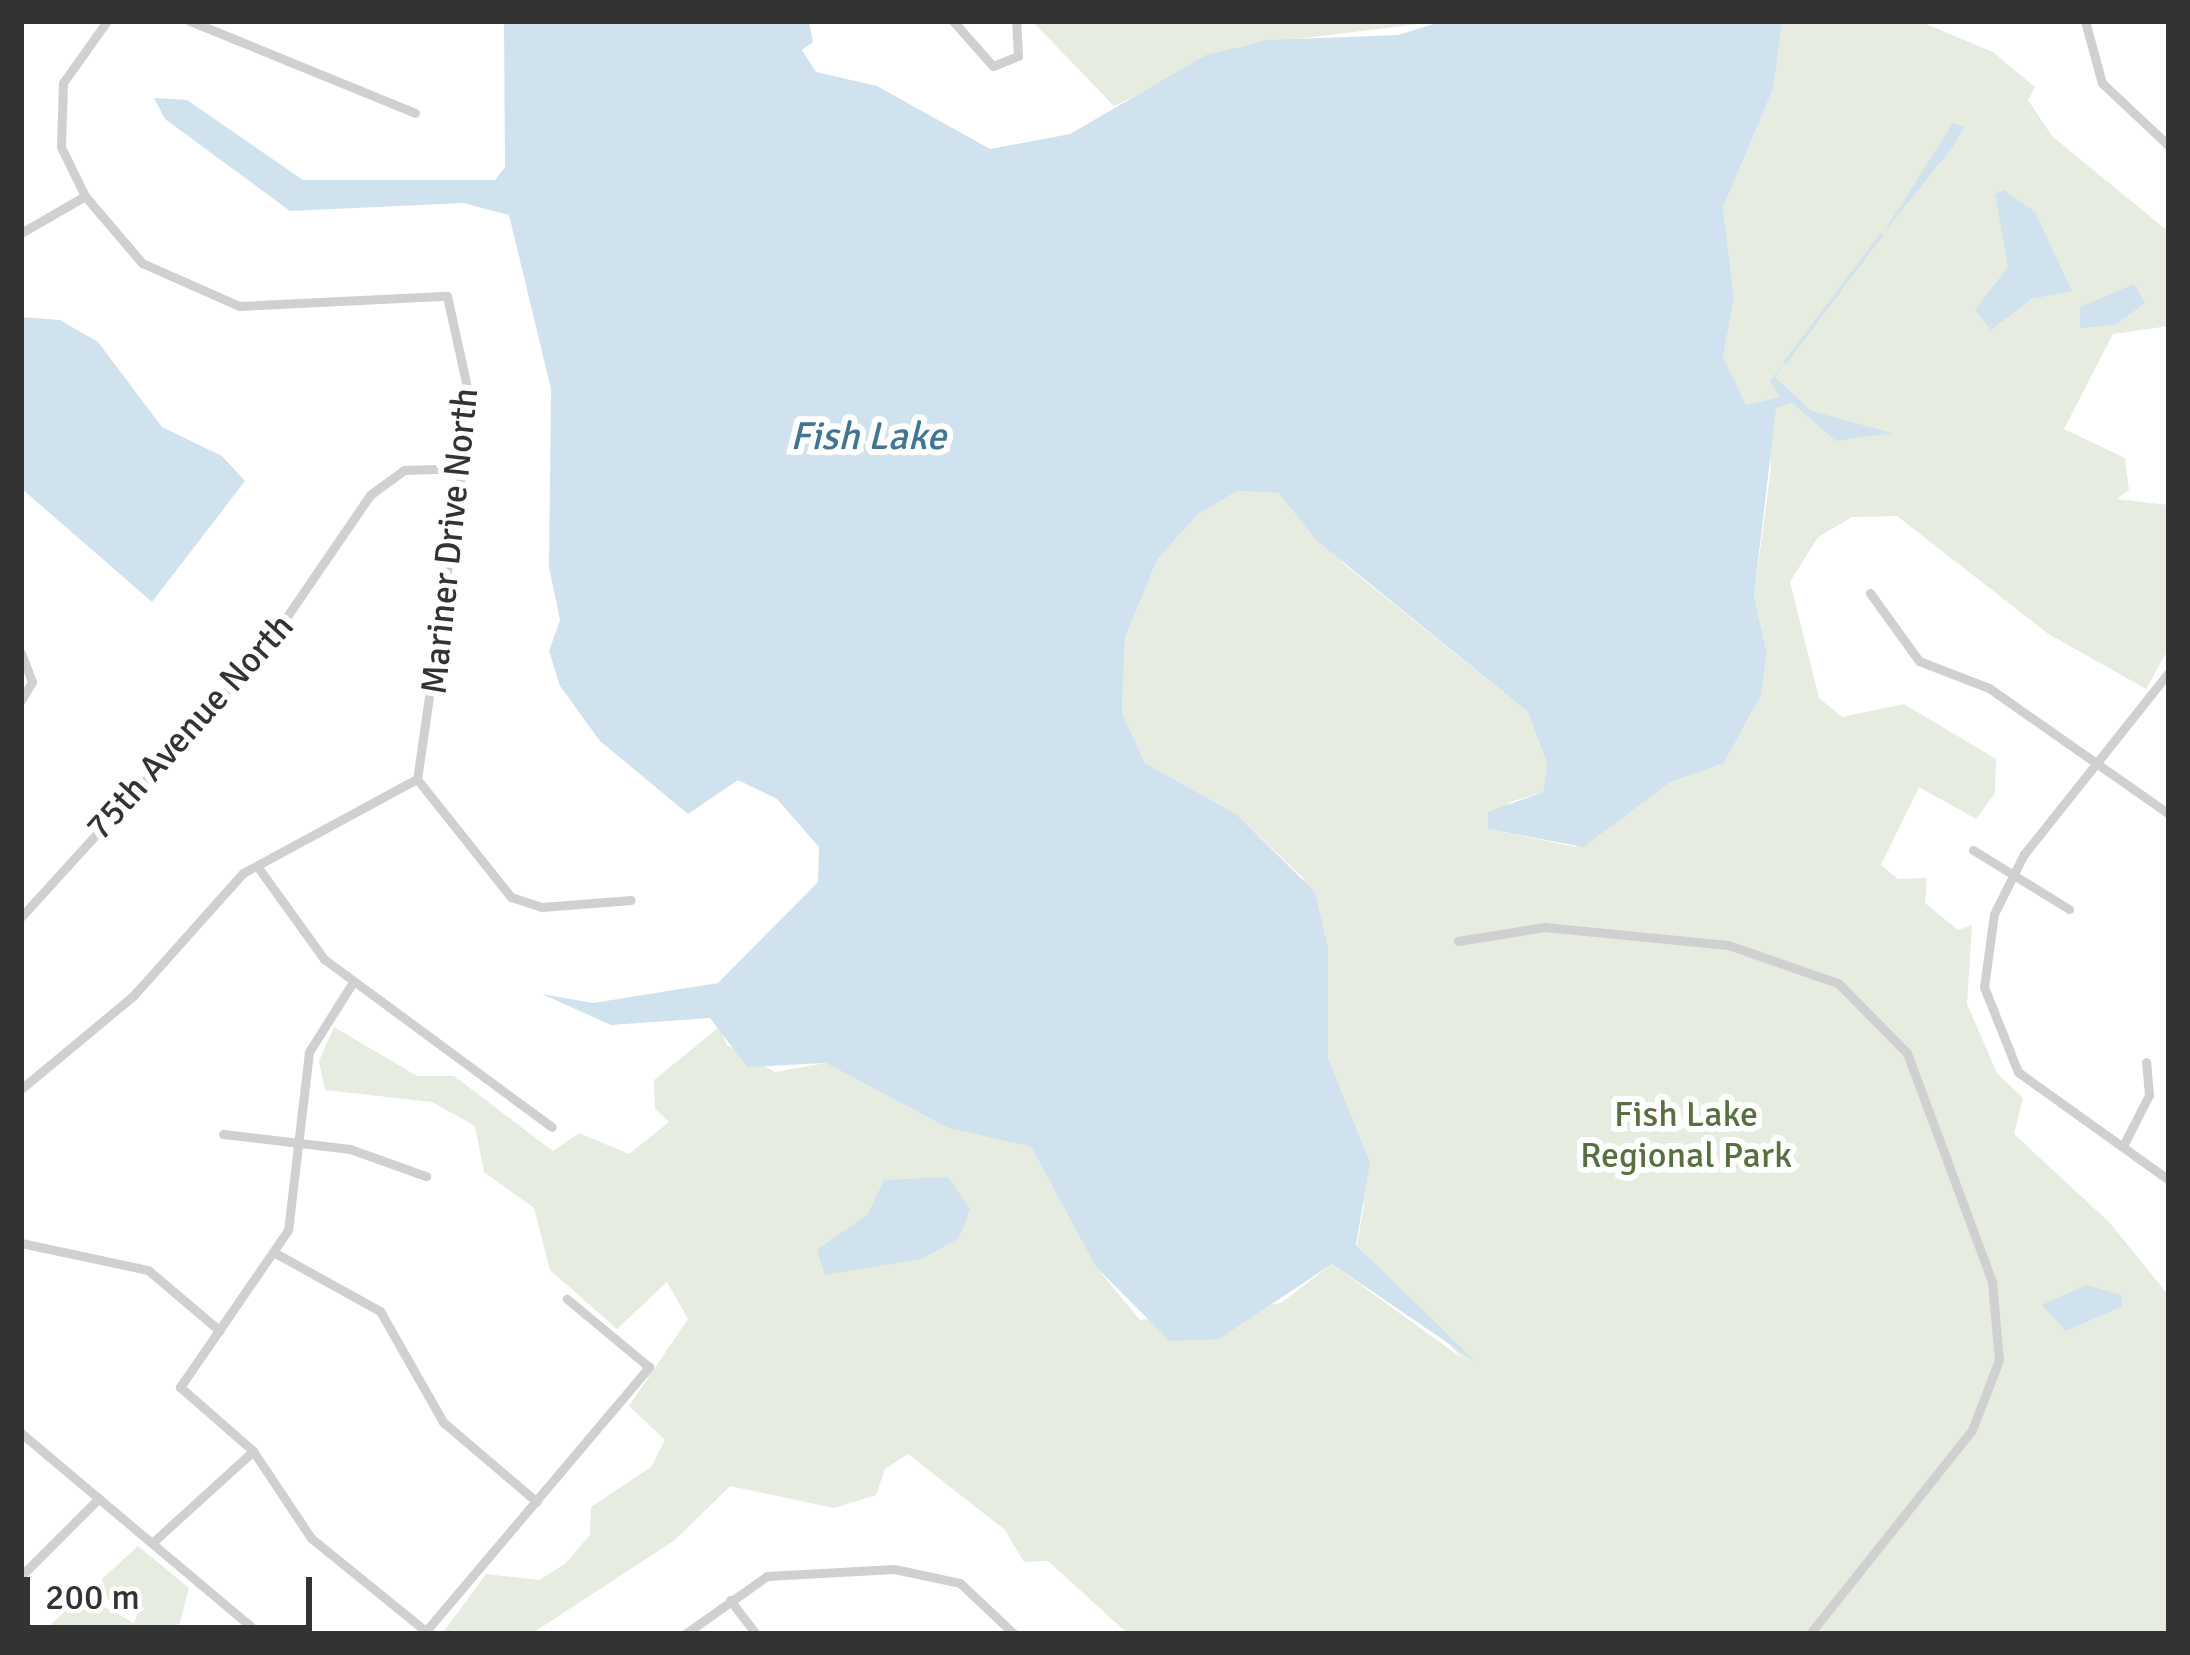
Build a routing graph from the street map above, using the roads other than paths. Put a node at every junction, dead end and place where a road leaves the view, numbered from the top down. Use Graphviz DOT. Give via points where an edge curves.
graph roads {
  1 [pos="107,21"];
  2 [pos="190,21"];
  3 [pos="953,21"];
  4 [pos="1016,21"];
  5 [pos="2081,22"];
  6 [pos="415,112"];
  7 [pos="2169,146"];
  8 [pos="86,196"];
  9 [pos="21,233"];
  10 [pos="464,468"];
  11 [pos="1870,593"];
  12 [pos="21,653"];
  13 [pos="2169,672"];
  14 [pos="21,700"];
  15 [pos="2102,758"];
  16 [pos="417,779"];
  17 [pos="2169,814"];
  18 [pos="1973,850"];
  19 [pos="257,866"];
  20 [pos="2013,872"];
  21 [pos="631,900"];
  22 [pos="2069,909"];
  23 [pos="21,917"];
  24 [pos="1458,941"];
  25 [pos="353,982"];
  26 [pos="2146,1062"];
  27 [pos="21,1089"];
  28 [pos="552,1127"];
  29 [pos="223,1134"];
  30 [pos="2123,1146"];
  31 [pos="305,1147"];
  32 [pos="426,1176"];
  33 [pos="2169,1180"];
  34 [pos="21,1243"];
  35 [pos="277,1254"];
  36 [pos="567,1298"];
  37 [pos="220,1331"];
  38 [pos="21,1433"];
  39 [pos="253,1451"];
  40 [pos="99,1498"];
  41 [pos="537,1502"];
  42 [pos="152,1543"];
  43 [pos="21,1576"];
  44 [pos="730,1600"];
  45 [pos="427,1633"];
  46 [pos="260,1634"];
  47 [pos="685,1634"];
  48 [pos="756,1634"];
  49 [pos="1015,1634"];
  50 [pos="1810,1634"];
  1 -- 8 [label="street" via="82,46 59,104 62,147"];
  2 -- 6 [label="street"];
  3 -- 4 [label="street" via="993,66 1018,56"];
  5 -- 7 [label="street" via="2102,83"];
  8 -- 9 [label="street"];
  8 -- 10 [label="street, Mariner Drive North" via="142,262 214,300 267,308 444,292 470,376"];
  10 -- 16 [label="street, Mariner Drive North"];
  10 -- 23 [label="street, 75th Avenue North" via="404,470 370,495 264,650"];
  11 -- 15 [label="street" via="1919,662 1989,688"];
  12 -- 14 [label="street" via="32,671"];
  13 -- 15 [label="street"];
  15 -- 17 [label="street"];
  15 -- 20 [label="street"];
  16 -- 19 [label="street"];
  16 -- 21 [label="street" via="512,898 542,908"];
  18 -- 20 [label="street"];
  19 -- 25 [label="street"];
  19 -- 27 [label="street" via="224,890 133,997"];
  20 -- 22 [label="street"];
  20 -- 30 [label="street" via="1984,971 1991,1027 2034,1087"];
  24 -- 50 [label="street" via="1544,927 1729,945 1838,983 1907,1053 1992,1282 1999,1360 1972,1430"];
  25 -- 28 [label="street"];
  25 -- 31 [label="street" via="309,1052"];
  26 -- 30 [label="street" via="2149,1095"];
  29 -- 31 [label="street"];
  30 -- 33 [label="street"];
  31 -- 32 [label="street"];
  31 -- 35 [label="street"];
  34 -- 37 [label="street" via="148,1270"];
  35 -- 37 [label="street"];
  35 -- 41 [label="street" via="380,1311 442,1422"];
  36 -- 41 [label="street" via="649,1367"];
  37 -- 39 [label="street" via="180,1387"];
  38 -- 40 [label="street"];
  39 -- 42 [label="street"];
  39 -- 45 [label="street" via="311,1538"];
  40 -- 42 [label="street"];
  40 -- 43 [label="street"];
  41 -- 45 [label="street"];
  42 -- 46 [label="street"];
  44 -- 47 [label="street"];
  44 -- 48 [label="street"];
  44 -- 49 [label="street" via="788,1570 920,1570 960,1582"];
}
